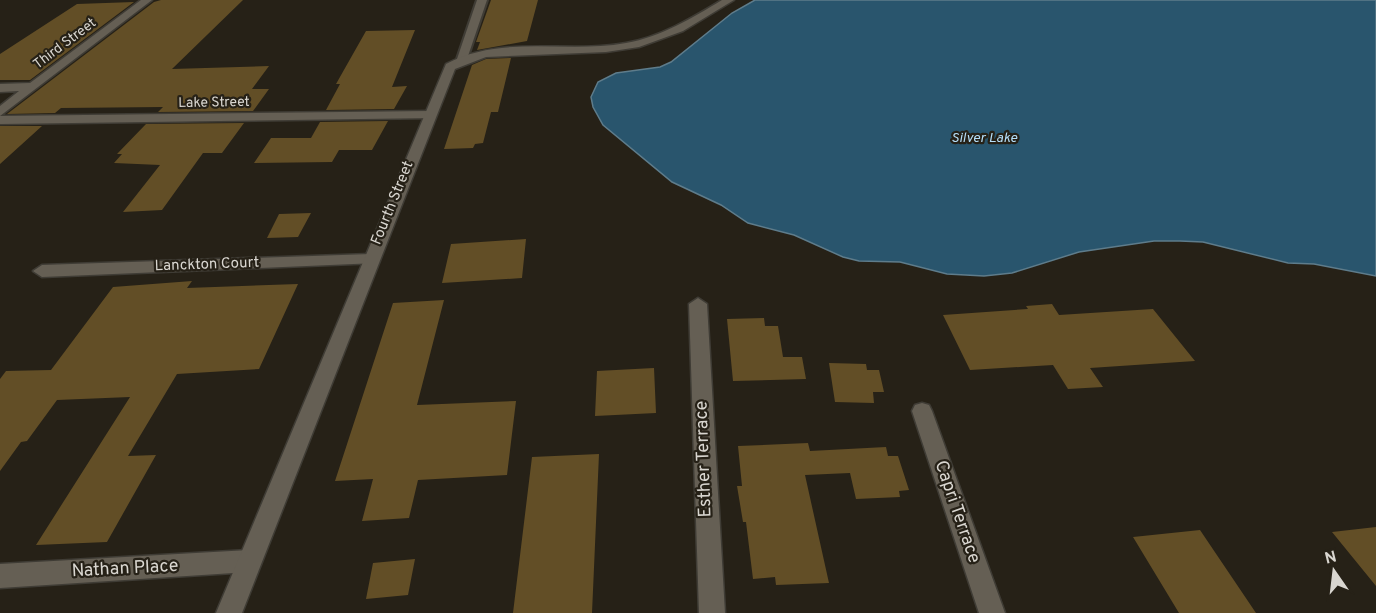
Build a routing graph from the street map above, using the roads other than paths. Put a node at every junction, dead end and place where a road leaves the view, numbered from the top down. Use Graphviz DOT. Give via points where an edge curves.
graph roads {
  1 [pos="147,0"];
  2 [pos="482,0"];
  3 [pos="729,0"];
  4 [pos="462,59"];
  5 [pos="32,87"];
  6 [pos="0,88"];
  7 [pos="0,112"];
  8 [pos="429,115"];
  9 [pos="0,120"];
  10 [pos="371,259"];
  11 [pos="42,271"];
  12 [pos="698,304"];
  13 [pos="922,411"];
  14 [pos="249,561"];
  15 [pos="0,576"];
  16 [pos="229,613"];
  17 [pos="712,613"];
  18 [pos="992,613"];
  1 -- 5 [label="street, Third Street"];
  2 -- 4 [label="lane"];
  3 -- 4 [label="street" via="677,30 635,45 599,50 498,52"];
  4 -- 8 [label="street, Fourth Street" via="445,73"];
  5 -- 6 [label="street"];
  5 -- 7 [label="street, Third Street"];
  8 -- 9 [label="street, Lake Street"];
  8 -- 10 [label="street, Fourth Street"];
  10 -- 11 [label="street, Lanckton Court"];
  10 -- 14 [label="street, Fourth Street"];
  12 -- 17 [label="street, Esther Terrace"];
  13 -- 18 [label="street, Capri Terrace"];
  14 -- 15 [label="street, Nathan Place"];
  14 -- 16 [label="street, Fourth Street"];
}
